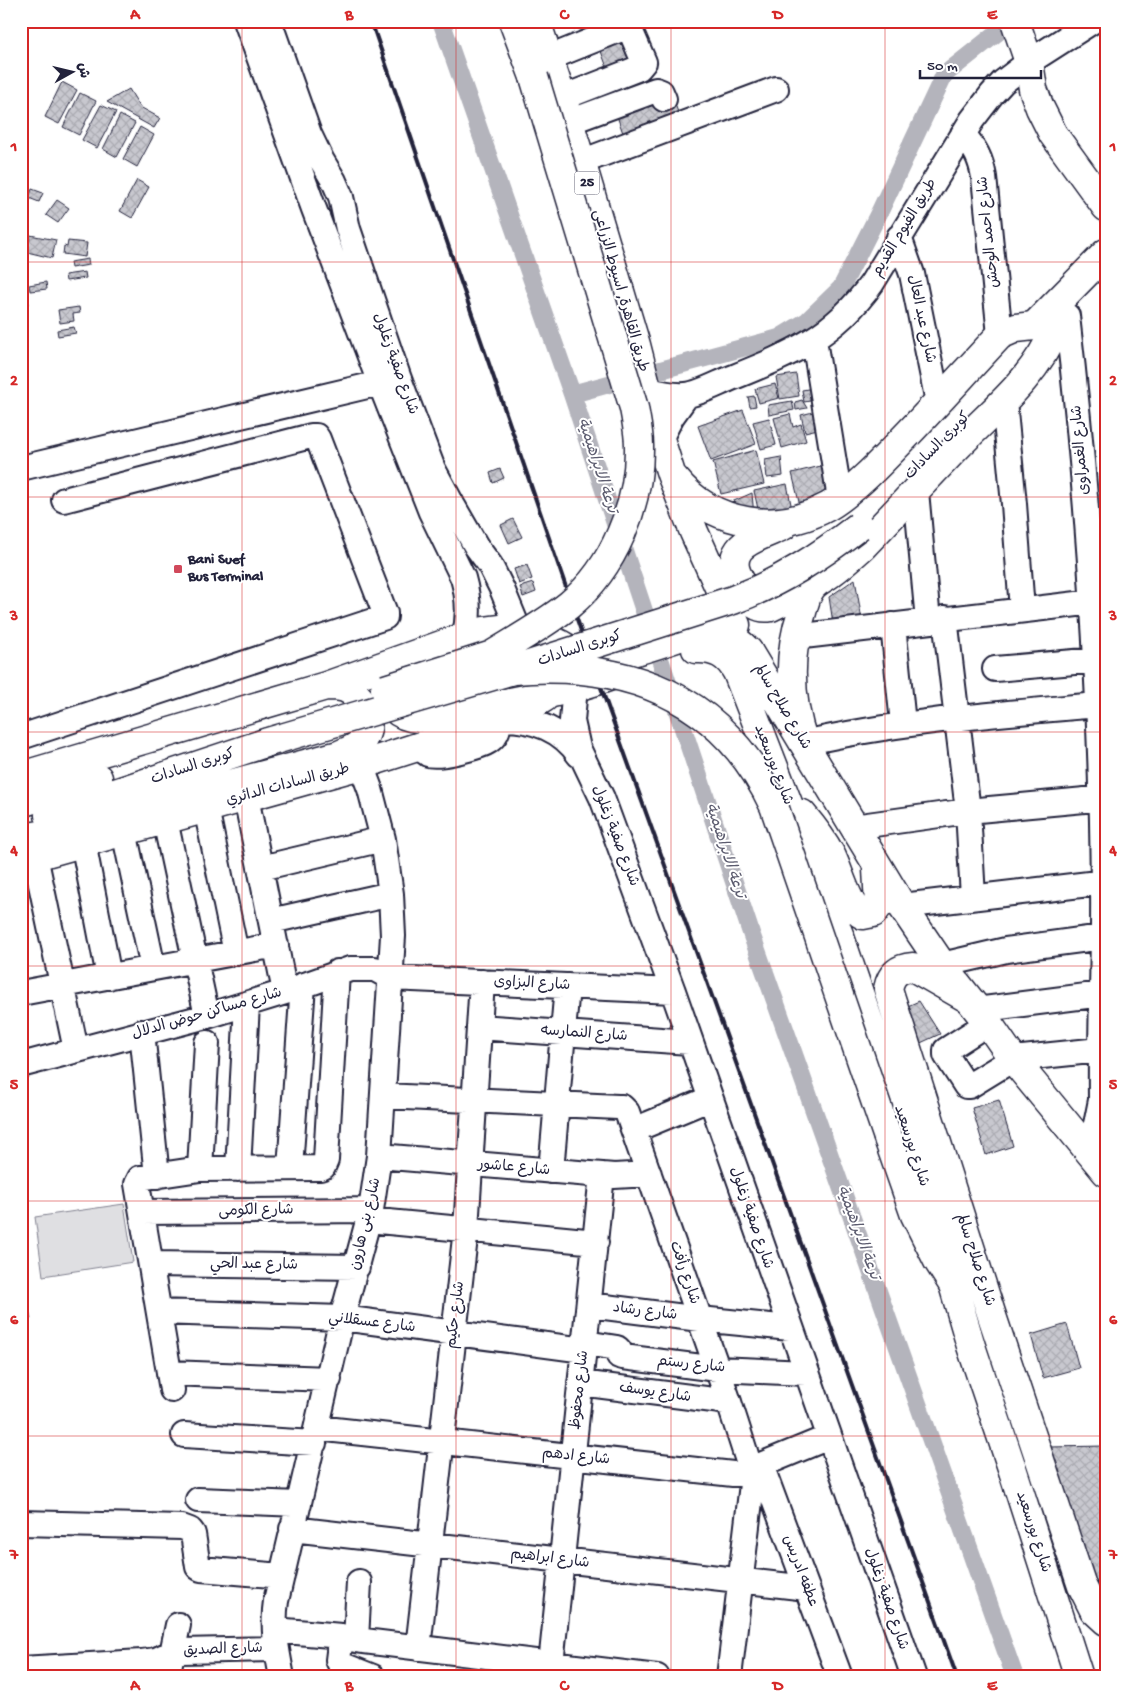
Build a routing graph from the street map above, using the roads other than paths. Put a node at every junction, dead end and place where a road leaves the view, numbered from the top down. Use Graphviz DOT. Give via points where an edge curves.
graph roads {
  1 [pos="246,21"];
  2 [pos="513,21"];
  3 [pos="536,21"];
  4 [pos="1093,21"];
  5 [pos="272,22"];
  6 [pos="1015,22"];
  7 [pos="1029,62"];
  8 [pos="541,68"];
  9 [pos="776,89"];
  10 [pos="566,110"];
  11 [pos="669,115"];
  12 [pos="963,134"];
  13 [pos="581,162"];
  14 [pos="328,171"];
  15 [pos="1106,207"];
  16 [pos="314,209"];
  17 [pos="899,237"];
  18 [pos="1106,253"];
  19 [pos="1106,276"];
  20 [pos="1052,324"];
  21 [pos="1000,335"];
  22 [pos="814,340"];
  23 [pos="380,383"];
  24 [pos="648,390"];
  25 [pos="687,395"];
  26 [pos="1004,401"];
  27 [pos="938,402"];
  28 [pos="245,415"];
  29 [pos="660,439"];
  30 [pos="257,450"];
  31 [pos="21,468"];
  32 [pos="671,474"];
  33 [pos="916,491"];
  34 [pos="64,500"];
  35 [pos="848,512"];
  36 [pos="794,521"];
  37 [pos="473,540"];
  38 [pos="812,587"];
  39 [pos="466,589"];
  40 [pos="1094,602"];
  41 [pos="1022,610"];
  42 [pos="936,620"];
  43 [pos="893,625"];
  44 [pos="517,628"];
  45 [pos="464,637"];
  46 [pos="795,637"];
  47 [pos="693,642"];
  48 [pos="748,651"];
  49 [pos="400,660"];
  50 [pos="1097,660"];
  51 [pos="631,661"];
  52 [pos="502,663"];
  53 [pos="995,668"];
  54 [pos="326,686"];
  55 [pos="577,687"];
  56 [pos="548,695"];
  57 [pos="1098,705"];
  58 [pos="957,718"];
  59 [pos="502,719"];
  60 [pos="903,724"];
  61 [pos="264,735"];
  62 [pos="1102,736"];
  63 [pos="21,737"];
  64 [pos="804,743"];
  65 [pos="350,760"];
  66 [pos="583,761"];
  67 [pos="21,776"];
  68 [pos="246,797"];
  69 [pos="1103,798"];
  70 [pos="787,799"];
  71 [pos="21,803"];
  72 [pos="206,808"];
  73 [pos="968,811"];
  74 [pos="165,820"];
  75 [pos="21,824"];
  76 [pos="853,827"];
  77 [pos="124,831"];
  78 [pos="383,839"];
  79 [pos="83,842"];
  80 [pos="26,851"];
  81 [pos="877,866"];
  82 [pos="260,868"];
  83 [pos="1104,882"];
  84 [pos="391,894"];
  85 [pos="973,897"];
  86 [pos="902,906"];
  87 [pos="271,921"];
  88 [pos="1103,937"];
  89 [pos="276,945"];
  90 [pos="236,953"];
  91 [pos="195,961"];
  92 [pos="942,965"];
  93 [pos="153,968"];
  94 [pos="337,972"];
  95 [pos="109,977"];
  96 [pos="391,978"];
  97 [pos="1103,981"];
  98 [pos="482,982"];
  99 [pos="62,985"];
  100 [pos="567,986"];
  101 [pos="294,988"];
  102 [pos="672,991"];
  103 [pos="21,993"];
  104 [pos="247,1004"];
  105 [pos="977,1010"];
  106 [pos="207,1016"];
  107 [pos="1103,1021"];
  108 [pos="479,1026"];
  109 [pos="142,1032"];
  110 [pos="563,1033"];
  111 [pos="689,1042"];
  112 [pos="207,1043"];
  113 [pos="76,1050"];
  114 [pos="1100,1050"];
  115 [pos="1013,1059"];
  116 [pos="21,1065"];
  117 [pos="384,1096"];
  118 [pos="709,1098"];
  119 [pos="475,1099"];
  120 [pos="557,1105"];
  121 [pos="634,1130"];
  122 [pos="380,1156"];
  123 [pos="1097,1162"];
  124 [pos="471,1164"];
  125 [pos="238,1168"];
  126 [pos="290,1168"];
  127 [pos="200,1169"];
  128 [pos="552,1171"];
  129 [pos="650,1174"];
  130 [pos="602,1175"];
  131 [pos="157,1176"];
  132 [pos="142,1212"];
  133 [pos="369,1215"];
  134 [pos="466,1229"];
  135 [pos="596,1242"];
  136 [pos="151,1264"];
  137 [pos="357,1266"];
  138 [pos="952,1283"];
  139 [pos="588,1304"];
  140 [pos="159,1312"];
  141 [pos="992,1312"];
  142 [pos="342,1318"];
  143 [pos="700,1319"];
  144 [pos="790,1328"];
  145 [pos="454,1333"];
  146 [pos="584,1347"];
  147 [pos="717,1369"];
  148 [pos="806,1373"];
  149 [pos="329,1379"];
  150 [pos="580,1383"];
  151 [pos="729,1402"];
  152 [pos="184,1435"];
  153 [pos="315,1435"];
  154 [pos="829,1437"];
  155 [pos="441,1442"];
  156 [pos="573,1456"];
  157 [pos="755,1467"];
  158 [pos="1013,1471"];
  159 [pos="198,1500"];
  160 [pos="299,1504"];
  161 [pos="21,1524"];
  162 [pos="292,1529"];
  163 [pos="430,1545"];
  164 [pos="562,1560"];
  165 [pos="282,1576"];
  166 [pos="740,1581"];
  167 [pos="359,1582"];
  168 [pos="807,1588"];
  169 [pos="1054,1596"];
  170 [pos="1106,1620"];
  171 [pos="178,1625"];
  172 [pos="1106,1628"];
  173 [pos="348,1638"];
  174 [pos="276,1639"];
  175 [pos="418,1648"];
  176 [pos="171,1653"];
  177 [pos="551,1664"];
  178 [pos="501,1668"];
  179 [pos="21,1669"];
  180 [pos="643,1676"];
  181 [pos="167,1677"];
  182 [pos="282,1677"];
  183 [pos="373,1677"];
  184 [pos="729,1677"];
  185 [pos="840,1677"];
  186 [pos="914,1677"];
  187 [pos="1079,1677"];
  1 -- 16 [label="street, شارع صفية زغلول"];
  2 -- 8 [label="main road, طريق القاهرة, اسيوط الزراعى / 25"];
  3 -- 8 [label="main road, طريق القاهرة, اسيوط الزراعى / 25"];
  4 -- 7 [label="street, طريق الفيوم القديم"];
  5 -- 14 [label="street, شارع صفية زغلول" via="309,134"];
  6 -- 7 [label="main road"];
  7 -- 12 [label="street, طريق الفيوم القديم" via="1003,82"];
  7 -- 15 [label="main road" via="1032,89 1040,108 1054,134"];
  8 -- 10 [label="main road, طريق القاهرة, اسيوط الزراعى / 25"];
  8 -- 10 [label="street" via="626,27 631,32 644,62 639,68"];
  8 -- 52 [label="main road, كوبرى السادات, bridge" via="634,408 638,464 626,521 597,574 570,604"];
  9 -- 11 [label="street"];
  10 -- 11 [label="street" via="656,90 661,92"];
  10 -- 13 [label="main road, طريق القاهرة, اسيوط الزراعى / 25"];
  11 -- 13 [label="street"];
  12 -- 17 [label="street, طريق الفيوم القديم"];
  12 -- 21 [label="street, شارع احمد الوحش" via="974,146 984,177"];
  13 -- 24 [label="main road, طريق القاهرة, اسيوط الزراعى / 25"];
  14 -- 16 [label="street" via="330,209 321,214"];
  14 -- 37 [label="street, شارع صفية زغلول" via="341,197 348,229 433,469"];
  16 -- 23 [label="street, شارع صفية زغلول"];
  17 -- 22 [label="street, طريق الفيوم القديم" via="860,300"];
  17 -- 27 [label="street, شارع عبد العال" via="912,274"];
  18 -- 20 [label="main road"];
  19 -- 20 [label="main road"];
  20 -- 21 [label="main road" via="1016,328"];
  20 -- 26 [label="main road" via="1050,342 1043,354"];
  20 -- 35 [label="main road, كوبرى السادات"];
  20 -- 40 [label="street, شارع الغمراوى" via="1079,420"];
  21 -- 27 [label="main road"];
  22 -- 25 [label="street, طريق الفيوم القديم" via="773,361"];
  22 -- 35 [label="street"];
  23 -- 28 [label="street"];
  23 -- 39 [label="street, شارع صفية زغلول" via="431,512"];
  24 -- 25 [label="street, طريق الفيوم القديم"];
  24 -- 29 [label="main road, شارع صلاح سالم"];
  25 -- 29 [label="street"];
  26 -- 33 [label="main road"];
  26 -- 41 [label="street"];
  27 -- 35 [label="main road" via="882,461"];
  28 -- 30 [label="street"];
  28 -- 31 [label="street"];
  29 -- 32 [label="main road, شارع صلاح سالم"];
  30 -- 34 [label="street"];
  30 -- 63 [label="street" via="314,435 317,437 385,617"];
  32 -- 36 [label="main road" via="696,500 724,515 758,523"];
  32 -- 48 [label="main road, شارع صلاح سالم" via="701,550"];
  33 -- 38 [label="main road" via="858,551"];
  33 -- 42 [label="street"];
  35 -- 36 [label="main road" via="818,512"];
  35 -- 52 [label="main road, كوبرى السادات, bridge" via="788,555 742,578"];
  36 -- 38 [label="main road" via="745,544 736,557 736,573 752,601 764,608"];
  37 -- 39 [label="street" via="483,580 475,590"];
  37 -- 44 [label="street, شارع صفية زغلول" via="502,589"];
  38 -- 46 [label="main road"];
  39 -- 45 [label="street, شارع صفية زغلول" via="469,612"];
  40 -- 41 [label="street"];
  40 -- 50 [label="street, شارع الغمراوى"];
  41 -- 42 [label="street"];
  42 -- 43 [label="street"];
  42 -- 58 [label="street"];
  43 -- 46 [label="street"];
  43 -- 60 [label="street"];
  44 -- 45 [label="main road" via="496,628"];
  44 -- 51 [label="main road" via="538,634 578,654"];
  44 -- 56 [label="street, شارع صفية زغلول"];
  45 -- 49 [label="main road"];
  46 -- 64 [label="main road" via="791,665 792,694 796,722"];
  47 -- 48 [label="main road" via="700,632 722,633"];
  47 -- 51 [label="main road"];
  47 -- 70 [label="main road, شارع بورسعيد" via="716,651 732,663"];
  48 -- 64 [label="main road, شارع صلاح سالم"];
  49 -- 54 [label="main road"];
  49 -- 56 [label="main road" via="390,672 386,688 390,703 407,718"];
  50 -- 53 [label="street"];
  50 -- 57 [label="street, شارع الغمراوى"];
  51 -- 55 [label="main road" via="599,681"];
  52 -- 61 [label="main road, كوبرى السادات, bridge"];
  52 -- 138 [label="main road, bridge" via="576,669 655,687 718,726 745,756 774,806 915,1215"];
  54 -- 65 [label="main road" via="345,688 355,694 367,713 364,736"];
  54 -- 67 [label="main road"];
  55 -- 56 [label="main road"];
  55 -- 66 [label="street, شارع صفية زغلول" via="572,721"];
  56 -- 59 [label="main road, طريق السادات الدائري"];
  57 -- 58 [label="street"];
  57 -- 62 [label="street, شارع الغمراوى"];
  58 -- 60 [label="street"];
  58 -- 73 [label="street"];
  59 -- 65 [label="main road, طريق السادات الدائري" via="419,746"];
  59 -- 66 [label="street, شارع صفية زغلول" via="531,721 544,726 566,740"];
  60 -- 64 [label="street"];
  61 -- 71 [label="main road, كوبرى السادات"];
  61 -- 75 [label="main road, كوبرى السادات"];
  62 -- 69 [label="street, شارع الغمراوى"];
  64 -- 76 [label="main road, شارع صلاح سالم"];
  65 -- 68 [label="main road, طريق السادات الدائري"];
  65 -- 78 [label="street, شارع بنى هارون" via="370,790"];
  65 -- 80 [label="main road"];
  66 -- 102 [label="street, شارع صفية زغلول" via="602,798"];
  68 -- 72 [label="main road, طريق السادات الدائري"];
  68 -- 82 [label="street"];
  69 -- 73 [label="street"];
  69 -- 83 [label="street, شارع الغمراوى"];
  70 -- 81 [label="main road" via="823,841 854,910 863,915 873,913 878,905"];
  70 -- 138 [label="main road, شارع بورسعيد" via="865,1010 924,1185"];
  72 -- 74 [label="main road, طريق السادات الدائري"];
  72 -- 90 [label="street"];
  73 -- 76 [label="street"];
  73 -- 85 [label="street"];
  74 -- 77 [label="main road, طريق السادات الدائري"];
  74 -- 91 [label="street"];
  76 -- 81 [label="main road, شارع صلاح سالم"];
  77 -- 79 [label="main road, طريق السادات الدائري"];
  77 -- 93 [label="street"];
  78 -- 82 [label="street"];
  78 -- 84 [label="street, شارع بنى هارون"];
  79 -- 80 [label="main road, طريق السادات الدائري"];
  79 -- 95 [label="street"];
  80 -- 99 [label="street"];
  81 -- 86 [label="main road, شارع صلاح سالم"];
  82 -- 87 [label="street"];
  83 -- 85 [label="street"];
  83 -- 88 [label="street, شارع الغمراوى"];
  84 -- 87 [label="street"];
  84 -- 96 [label="street, شارع بنى هارون"];
  85 -- 86 [label="street"];
  86 -- 92 [label="main road, شارع صلاح سالم"];
  87 -- 89 [label="street"];
  88 -- 92 [label="street" via="1006,950"];
  88 -- 97 [label="street, شارع الغمراوى"];
  89 -- 90 [label="street"];
  89 -- 101 [label="street"];
  90 -- 91 [label="street"];
  91 -- 93 [label="street"];
  91 -- 106 [label="street"];
  92 -- 105 [label="main road, شارع صلاح سالم"];
  93 -- 95 [label="street"];
  94 -- 96 [label="street, شارع مساكن حوض الدلال" via="375,969"];
  94 -- 101 [label="street, شارع مساكن حوض الدلال"];
  94 -- 126 [label="street" via="325,1164 320,1168"];
  95 -- 99 [label="street"];
  96 -- 98 [label="street, شارع البزاوى"];
  96 -- 117 [label="street, شارع بنى هارون"];
  97 -- 105 [label="street"];
  97 -- 107 [label="street, شارع الغمراوى"];
  98 -- 100 [label="street, شارع البزاوى"];
  98 -- 108 [label="street, شارع حكيم"];
  99 -- 103 [label="street"];
  99 -- 113 [label="street"];
  100 -- 102 [label="street, شارع البزاوى"];
  100 -- 110 [label="street"];
  101 -- 104 [label="street, شارع مساكن حوض الدلال"];
  101 -- 126 [label="street"];
  102 -- 111 [label="street, شارع صفية زغلول"];
  104 -- 106 [label="street, شارع مساكن حوض الدلال"];
  104 -- 125 [label="street"];
  105 -- 115 [label="main road, شارع صلاح سالم"];
  105 -- 115 [label="street" via="946,1050 964,1085 969,1086"];
  105 -- 141 [label="main road, شارع صلاح سالم" via="913,967 895,972 890,979 888,989"];
  106 -- 109 [label="street, شارع مساكن حوض الدلال"];
  107 -- 114 [label="street, شارع الغمراوى"];
  108 -- 110 [label="street, شارع النمارسه"];
  108 -- 119 [label="street, شارع حكيم"];
  109 -- 113 [label="street, شارع مساكن حوض الدلال"];
  109 -- 131 [label="street"];
  110 -- 111 [label="street, شارع النمارسه"];
  110 -- 120 [label="street"];
  111 -- 118 [label="street, شارع صفية زغلول"];
  112 -- 127 [label="street"];
  113 -- 116 [label="street, شارع مساكن حوض الدلال"];
  114 -- 115 [label="street"];
  114 -- 123 [label="street, شارع الغمراوى"];
  115 -- 123 [label="main road, شارع صلاح سالم"];
  117 -- 119 [label="street, شارع رأفت"];
  117 -- 122 [label="street, شارع بنى هارون"];
  118 -- 121 [label="street"];
  118 -- 144 [label="street, شارع صفية زغلول"];
  119 -- 120 [label="street, شارع رأفت"];
  119 -- 124 [label="street, شارع حكيم"];
  120 -- 121 [label="street, شارع رأفت" via="622,1107"];
  120 -- 128 [label="street"];
  121 -- 129 [label="street, شارع رأفت"];
  122 -- 124 [label="street, شارع عاشور"];
  122 -- 133 [label="street, شارع بنى هارون"];
  124 -- 128 [label="street, شارع عاشور"];
  124 -- 134 [label="street, شارع حكيم"];
  125 -- 126 [label="street"];
  125 -- 127 [label="street"];
  127 -- 131 [label="street"];
  128 -- 130 [label="street, شارع عاشور"];
  129 -- 130 [label="street, شارع عاشور"];
  129 -- 143 [label="street, شارع رأفت"];
  130 -- 135 [label="street, شارع محفوظ"];
  131 -- 132 [label="street" via="138,1181"];
  132 -- 133 [label="street, شارع الكومى"];
  132 -- 136 [label="street"];
  133 -- 134 [label="street, شارع الكومى"];
  133 -- 137 [label="street, شارع بنى هارون"];
  134 -- 135 [label="street, شارع الكومى"];
  134 -- 145 [label="street, شارع حكيم"];
  135 -- 139 [label="street, شارع محفوظ"];
  136 -- 137 [label="street, شارع عبد الحي"];
  136 -- 140 [label="street"];
  137 -- 142 [label="street, شارع بنى هارون"];
  138 -- 158 [label="main road, شارع بورسعيد"];
  139 -- 143 [label="street, شارع رشاد"];
  139 -- 146 [label="street, شارع محفوظ"];
  140 -- 142 [label="street, شارع عسقلاني"];
  140 -- 149 [label="street" via="170,1382"];
  141 -- 158 [label="main road" via="998,1392"];
  141 -- 170 [label="main road, شارع صلاح سالم" via="1082,1586 1094,1610"];
  142 -- 145 [label="street, شارع عسقلاني"];
  142 -- 149 [label="street, شارع بنى هارون"];
  143 -- 144 [label="street, شارع رشاد"];
  143 -- 147 [label="street, شارع رأفت"];
  144 -- 148 [label="street, شارع صفية زغلول"];
  145 -- 146 [label="street, شارع عسقلاني"];
  145 -- 155 [label="street, شارع حكيم"];
  146 -- 147 [label="street, شارع رستم" via="617,1348 620,1357"];
  146 -- 150 [label="street, شارع محفوظ"];
  147 -- 148 [label="street, شارع رستم"];
  147 -- 151 [label="street, شارع رأفت"];
  148 -- 154 [label="street, شارع صفية زغلول"];
  149 -- 153 [label="street, شارع بنى هارون"];
  150 -- 151 [label="street, شارع يوسف"];
  150 -- 156 [label="street, شارع محفوظ"];
  151 -- 157 [label="street, شارع رأفت"];
  152 -- 153 [label="street, شارع ادهم"];
  153 -- 155 [label="street, شارع ادهم"];
  153 -- 160 [label="street, شارع بنى هارون"];
  154 -- 157 [label="street, شارع ادهم"];
  154 -- 186 [label="street, شارع صفية زغلول"];
  155 -- 156 [label="street, شارع ادهم"];
  155 -- 163 [label="street, شارع حكيم"];
  156 -- 157 [label="street, شارع ادهم" via="733,1474"];
  156 -- 164 [label="street, شارع محفوظ"];
  157 -- 166 [label="street, شارع رأفت"];
  157 -- 168 [label="street, عطفه ادريس"];
  158 -- 169 [label="main road, شارع بورسعيد"];
  159 -- 160 [label="street"];
  160 -- 162 [label="street, شارع بنى هارون"];
  161 -- 165 [label="street" via="182,1527 193,1534 198,1567 203,1570"];
  162 -- 163 [label="street, شارع ابراهيم"];
  162 -- 165 [label="street, شارع بنى هارون"];
  163 -- 164 [label="street, شارع ابراهيم"];
  163 -- 175 [label="street, شارع حكيم"];
  164 -- 166 [label="street, شارع ابراهيم"];
  164 -- 177 [label="street, شارع محفوظ"];
  165 -- 174 [label="street, شارع بنى هارون" via="274,1613"];
  166 -- 168 [label="street, شارع ابراهيم"];
  166 -- 184 [label="street, شارع رأفت"];
  167 -- 173 [label="street"];
  168 -- 185 [label="street, عطفه ادريس"];
  169 -- 172 [label="main road" via="1074,1620 1094,1628"];
  169 -- 187 [label="main road, شارع بورسعيد"];
  171 -- 176 [label="street"];
  173 -- 174 [label="street, شارع الصديق"];
  173 -- 175 [label="street, شارع الصديق"];
  173 -- 183 [label="street" via="338,1660 340,1664"];
  174 -- 176 [label="street, شارع الصديق"];
  174 -- 182 [label="street, شارع بنى هارون"];
  175 -- 178 [label="street, شارع الصديق"];
  176 -- 179 [label="street, شارع الصديق" via="142,1662"];
  176 -- 181 [label="street"];
  177 -- 178 [label="street, شارع الصديق"];
  177 -- 180 [label="street, شارع الصديق"];
}
